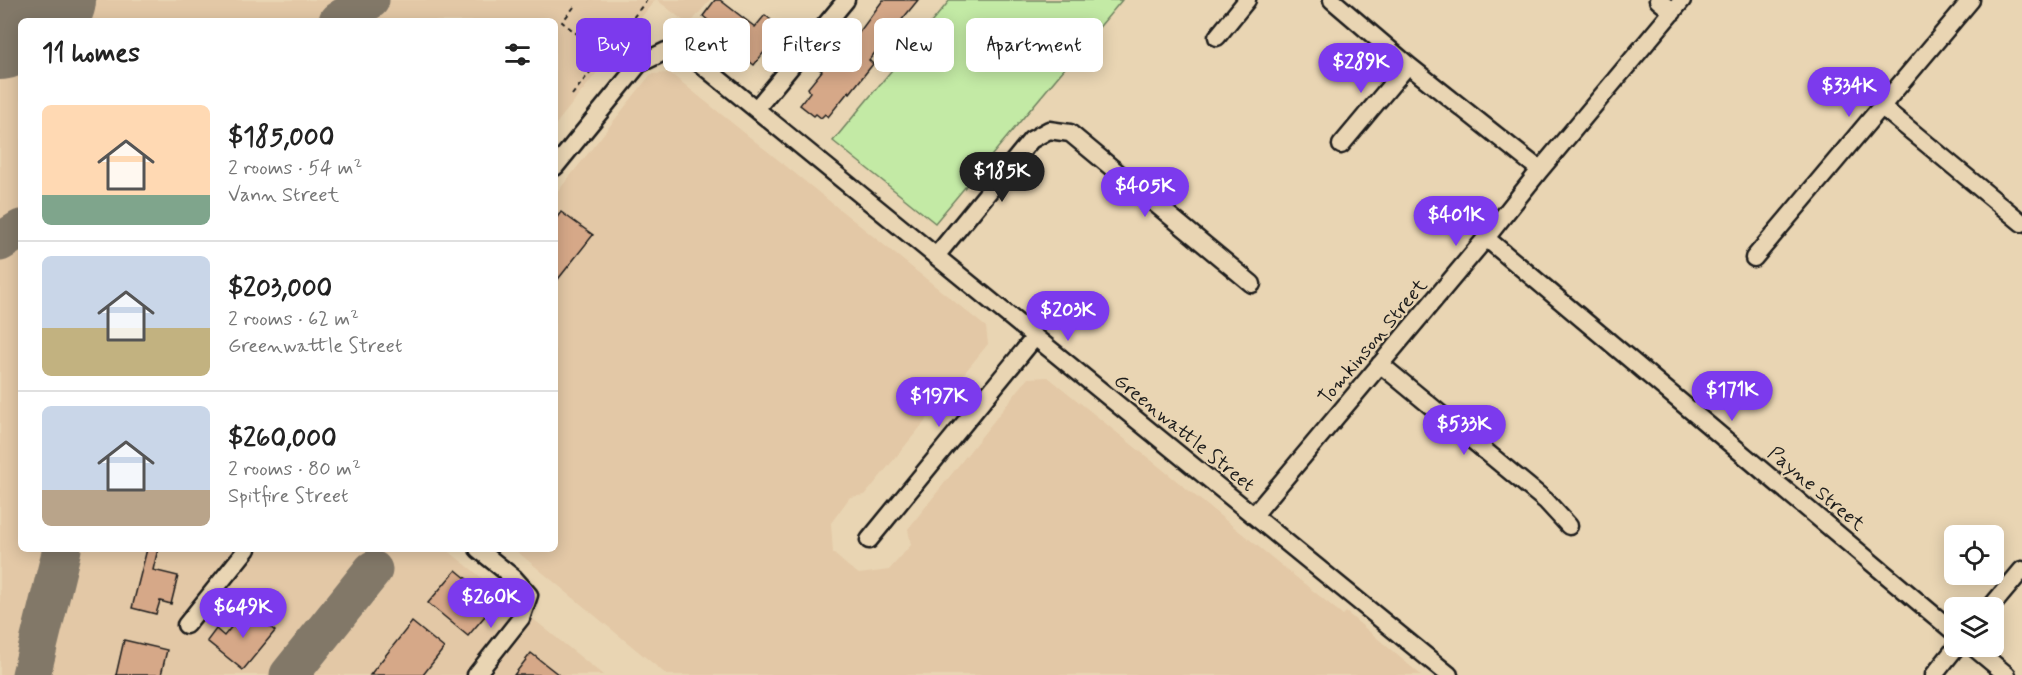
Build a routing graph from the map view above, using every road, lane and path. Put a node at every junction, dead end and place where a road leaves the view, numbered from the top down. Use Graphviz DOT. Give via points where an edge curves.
graph roads {
  1 [pos="640,0"];
  2 [pos="846,0"];
  3 [pos="1247,0"];
  4 [pos="1332,0"];
  5 [pos="1658,0"];
  6 [pos="1971,0"];
  7 [pos="646,2"];
  8 [pos="1677,6"];
  9 [pos="574,7"];
  10 [pos="633,18"];
  11 [pos="576,33"];
  12 [pos="1217,37"];
  13 [pos="1408,64"];
  14 [pos="590,72"];
  15 [pos="572,95"];
  16 [pos="1881,106"];
  17 [pos="756,109"];
  18 [pos="1341,145"];
  19 [pos="558,163"];
  20 [pos="1540,170"];
  21 [pos="2022,223"];
  22 [pos="1486,238"];
  23 [pos="936,256"];
  24 [pos="1754,258"];
  25 [pos="1252,284"];
  26 [pos="1035,337"];
  27 [pos="1380,364"];
  28 [pos="1254,515"];
  29 [pos="1569,526"];
  30 [pos="869,540"];
  31 [pos="245,552"];
  32 [pos="482,552"];
  33 [pos="2022,570"];
  34 [pos="1999,597"];
  35 [pos="1944,624"];
  36 [pos="186,625"];
  37 [pos="1948,657"];
  38 [pos="1985,657"];
  39 [pos="476,675"];
  40 [pos="1449,675"];
  41 [pos="1934,675"];
  42 [pos="2007,675"];
  1 -- 7 [label="path"];
  2 -- 17 [label="street"];
  3 -- 12 [label="street"];
  4 -- 13 [label="street"];
  5 -- 8 [label="street"];
  6 -- 16 [label="street"];
  7 -- 10 [label="path"];
  8 -- 20 [label="street, Tomkinson Street"];
  9 -- 11 [label="path" via="562,22"];
  13 -- 18 [label="street"];
  13 -- 20 [label="street"];
  14 -- 15 [label="path"];
  16 -- 21 [label="street"];
  16 -- 24 [label="street"];
  17 -- 19 [label="street, Greenwattle Street" via="692,57 666,51 639,64"];
  17 -- 23 [label="street, Greenwattle Street"];
  20 -- 22 [label="street, Tomkinson Street"];
  22 -- 27 [label="street, Tomkinson Street"];
  22 -- 35 [label="street, Payne Street"];
  23 -- 25 [label="street" via="1031,140 1049,130 1070,133"];
  23 -- 26 [label="street, Greenwattle Street"];
  26 -- 28 [label="street, Greenwattle Street"];
  26 -- 30 [label="street"];
  27 -- 28 [label="street, Tomkinson Street"];
  27 -- 29 [label="street" via="1546,501"];
  28 -- 40 [label="street, Greenwattle Street"];
  31 -- 36 [label="street"];
  32 -- 39 [label="street" via="529,595 521,618"];
  33 -- 34 [label="street"];
  37 -- 41 [label="street"];
  38 -- 42 [label="street"];
}
